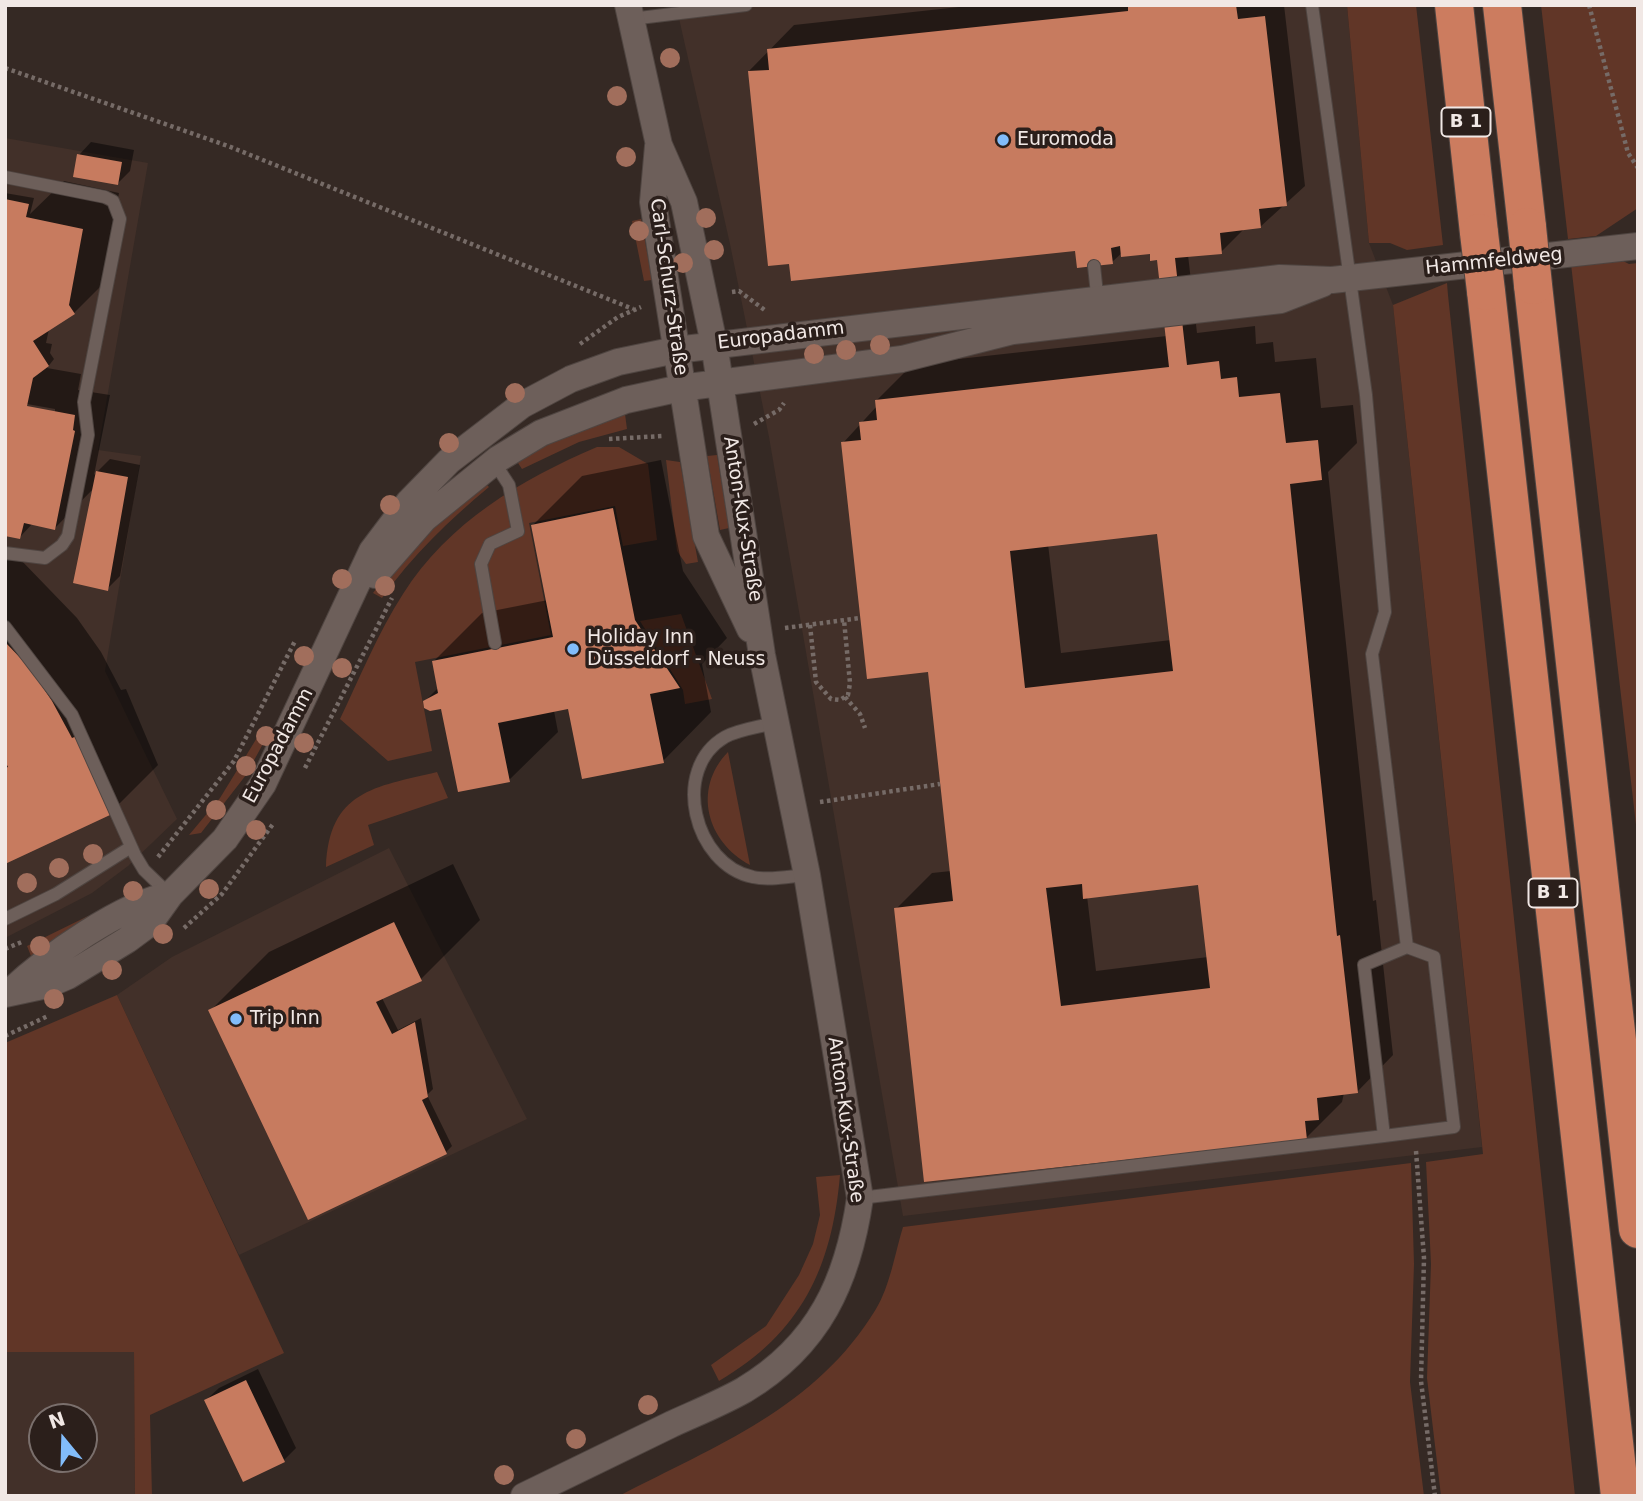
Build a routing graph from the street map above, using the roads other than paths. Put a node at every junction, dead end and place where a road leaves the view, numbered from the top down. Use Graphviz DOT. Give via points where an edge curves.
graph roads {
  1 [pos="746,5"];
  2 [pos="1312,5"];
  3 [pos="1454,5"];
  4 [pos="1502,5"];
  5 [pos="630,12"];
  6 [pos="659,145"];
  7 [pos="5,177"];
  8 [pos="1638,246"];
  9 [pos="1094,266"];
  10 [pos="1342,279"];
  11 [pos="1099,310"];
  12 [pos="714,344"];
  13 [pos="676,350"];
  14 [pos="721,383"];
  15 [pos="681,388"];
  16 [pos="494,462"];
  17 [pos="5,553"];
  18 [pos="342,618"];
  19 [pos="5,627"];
  20 [pos="495,643"];
  21 [pos="760,644"];
  22 [pos="777,722"];
  23 [pos="131,847"];
  24 [pos="807,875"];
  25 [pos="170,895"];
  26 [pos="5,919"];
  27 [pos="1407,947"];
  28 [pos="7,993"];
  29 [pos="1384,1136"];
  30 [pos="860,1198"];
  31 [pos="1638,1229"];
  32 [pos="524,1496"];
  33 [pos="1620,1496"];
  1 -- 5 [label="lane"];
  2 -- 10 [label="lane"];
  3 -- 33 [label="highway, B 1, bridge"];
  4 -- 31 [label="highway, B 1, bridge"];
  5 -- 6 [label="street, Carl-Schurz-Straße"];
  6 -- 12 [label="street, Carl-Schurz-Straße" via="684,202"];
  6 -- 13 [label="street, Carl-Schurz-Straße" via="653,202"];
  7 -- 17 [label="lane" via="105,197 113,201 120,219 84,402 88,435 68,536 45,558"];
  8 -- 10 [label="street, Hammfeldweg"];
  9 -- 11 [label="lane"];
  10 -- 11 [label="street, Europadamm" via="1280,278"];
  10 -- 27 [label="lane" via="1366,395 1385,612 1372,653"];
  11 -- 12 [label="street, Europadamm"];
  11 -- 14 [label="street, Europadamm" via="902,359"];
  12 -- 13 [label="street, Europadamm"];
  12 -- 14 [label="street, Carl-Schurz-Straße"];
  13 -- 15 [label="street, Carl-Schurz-Straße"];
  13 -- 18 [label="street, Europadamm" via="618,362 571,379 522,405 474,440 410,502 372,551"];
  14 -- 15 [label="street, Europadamm"];
  14 -- 21 [label="street, Anton-Kux-Straße"];
  15 -- 16 [label="street, Europadamm" via="585,414 541,433"];
  15 -- 21 [label="street, Anton-Kux-Straße" via="706,536"];
  16 -- 18 [label="street, Europadamm" via="424,519"];
  16 -- 20 [label="lane" via="509,485 518,531 491,544 481,564"];
  18 -- 25 [label="street, Europadamm" via="263,784 225,839"];
  19 -- 23 [label="lane" via="72,715"];
  21 -- 22 [label="street, Anton-Kux-Straße"];
  22 -- 24 [label="street, Anton-Kux-Straße"];
  22 -- 24 [label="lane" via="725,737 713,748 696,780 695,817 711,848 734,869 754,877"];
  23 -- 25 [label="lane" via="144,870"];
  23 -- 26 [label="lane" via="56,894"];
  24 -- 30 [label="street, Anton-Kux-Straße"];
  25 -- 28 [label="street, Europadamm" via="150,923 68,976"];
  27 -- 29 [label="lane" via="1364,965"];
  27 -- 29 [label="lane" via="1434,957 1454,1127"];
  29 -- 30 [label="lane"];
  30 -- 32 [label="street, Anton-Kux-Straße" via="853,1245 838,1287 815,1325 786,1359 744,1390"];
}
